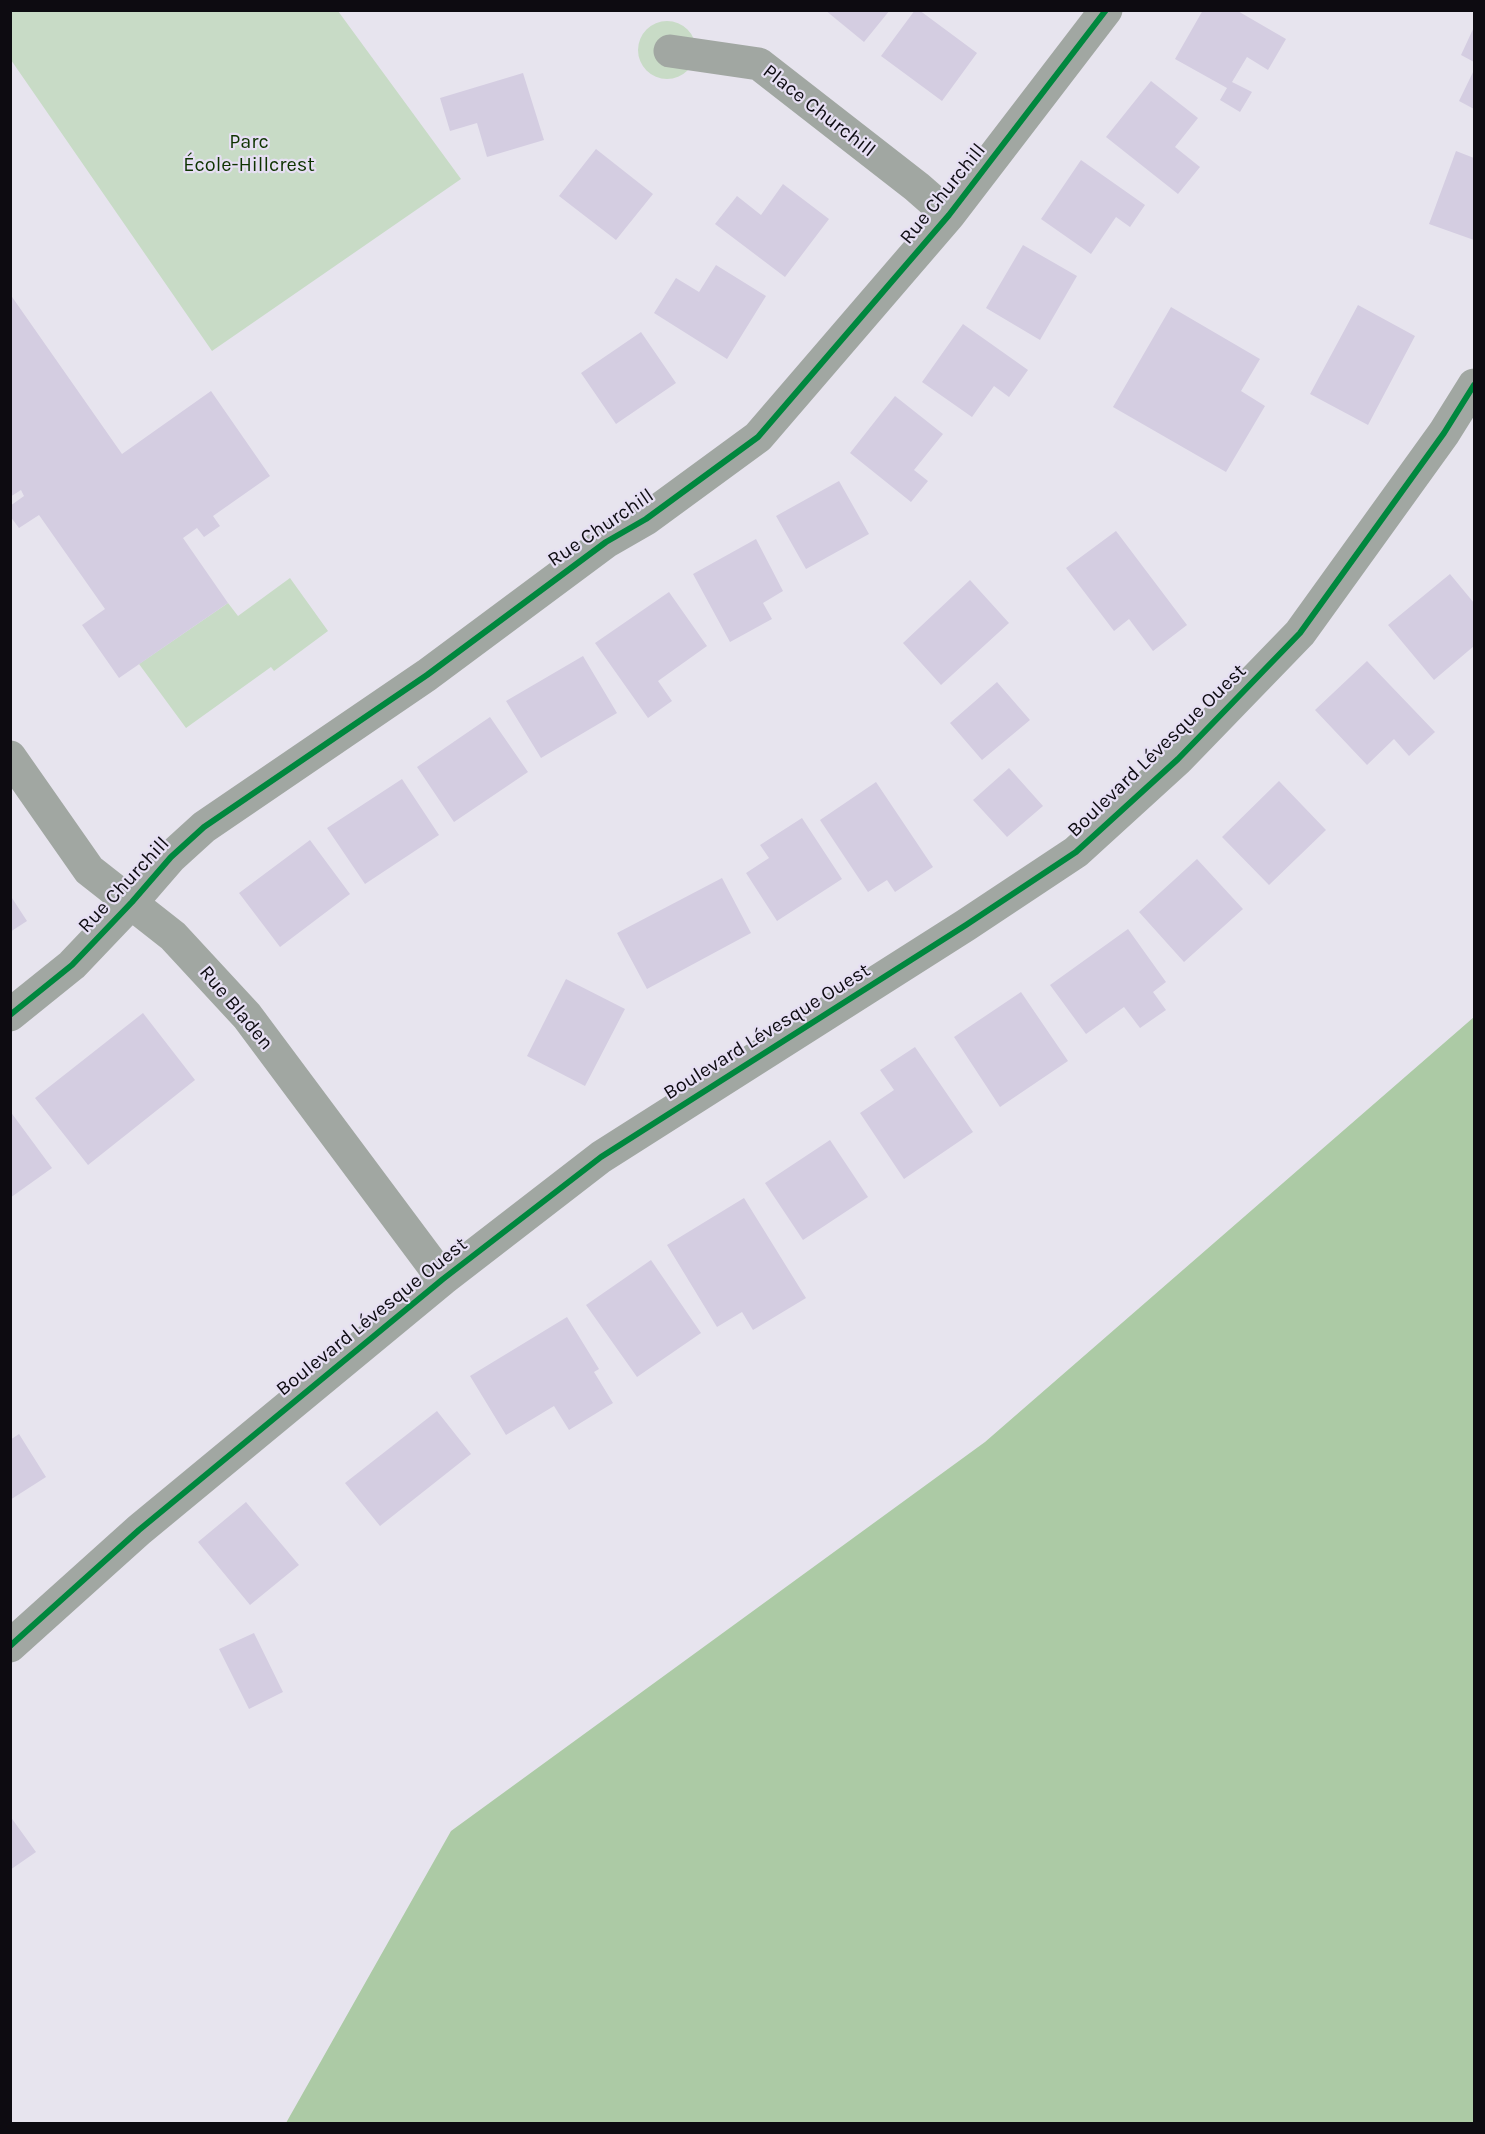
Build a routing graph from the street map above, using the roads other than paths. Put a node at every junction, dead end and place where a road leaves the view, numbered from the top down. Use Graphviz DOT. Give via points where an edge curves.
graph roads {
  1 [pos="1106,10"];
  2 [pos="669,51"];
  3 [pos="949,215"];
  4 [pos="1474,385"];
  5 [pos="10,757"];
  6 [pos="132,902"];
  7 [pos="10,1015"];
  8 [pos="443,1279"];
  9 [pos="10,1646"];
  1 -- 3 [label="street, Rue Churchill"];
  2 -- 3 [label="street, Place Churchill" via="759,64"];
  3 -- 6 [label="street, Rue Churchill" via="758,436 646,519 606,542 427,675 204,827 171,857"];
  4 -- 8 [label="street, Boulevard Lévesque Ouest" via="1444,433 1300,633 1178,759 1076,852 600,1157"];
  5 -- 6 [label="street, Rue Bladen" via="89,870"];
  6 -- 7 [label="street, Rue Churchill" via="72,965"];
  6 -- 8 [label="street, Rue Bladen" via="173,936 247,1016"];
  8 -- 9 [label="street, Boulevard Lévesque Ouest" via="139,1530"];
}
